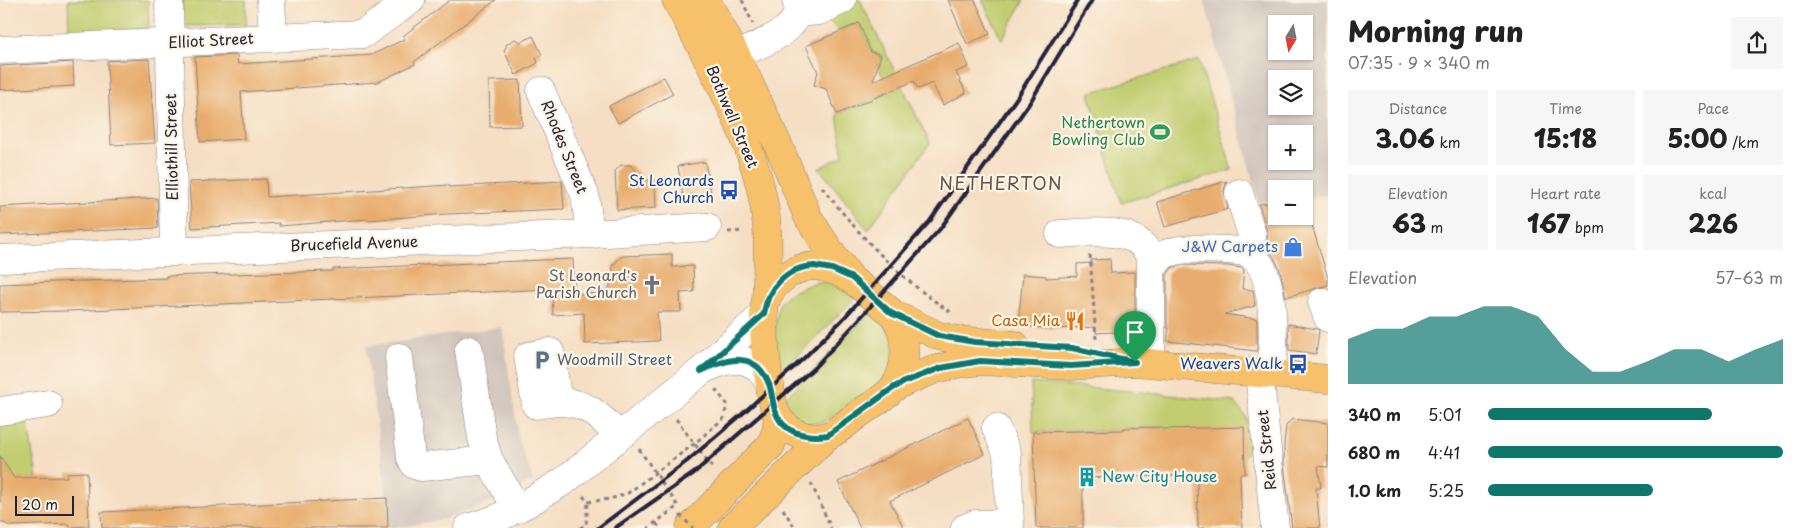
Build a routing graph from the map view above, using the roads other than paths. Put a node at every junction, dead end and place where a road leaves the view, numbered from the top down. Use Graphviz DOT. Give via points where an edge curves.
graph roads {
  1 [pos="169,0"];
  2 [pos="272,0"];
  3 [pos="411,0"];
  4 [pos="676,0"];
  5 [pos="706,0"];
  6 [pos="842,0"];
  7 [pos="797,7"];
  8 [pos="273,38"];
  9 [pos="170,43"];
  10 [pos="0,50"];
  11 [pos="736,55"];
  12 [pos="541,91"];
  13 [pos="1239,193"];
  14 [pos="707,227"];
  15 [pos="590,234"];
  16 [pos="1060,234"];
  17 [pos="174,252"];
  18 [pos="1250,254"];
  19 [pos="0,259"];
  20 [pos="1151,270"];
  21 [pos="852,278"];
  22 [pos="765,308"];
  23 [pos="891,313"];
  24 [pos="469,350"];
  25 [pos="399,357"];
  26 [pos="1143,362"];
  27 [pos="1266,372"];
  28 [pos="1327,374"];
  29 [pos="706,377"];
  30 [pos="770,385"];
  31 [pos="893,388"];
  32 [pos="558,402"];
  33 [pos="48,404"];
  34 [pos="0,406"];
  35 [pos="778,417"];
  36 [pos="996,428"];
  37 [pos="828,435"];
  38 [pos="627,440"];
  39 [pos="489,460"];
  40 [pos="516,509"];
  41 [pos="685,519"];
  42 [pos="468,528"];
  43 [pos="732,528"];
  44 [pos="965,528"];
  45 [pos="1275,528"];
  1 -- 9 [label="street, Elliothill Street"];
  2 -- 8 [label="street"];
  3 -- 8 [label="street, Elliot Street" via="363,34"];
  4 -- 22 [label="main road, Bothwell Street" via="716,76 753,160 768,229"];
  5 -- 11 [label="main road, Bothwell Street"];
  6 -- 7 [label="street" via="819,10"];
  7 -- 11 [label="street" via="794,22 787,29"];
  8 -- 9 [label="street, Elliot Street"];
  9 -- 10 [label="street, Elliot Street"];
  9 -- 17 [label="street, Elliothill Street"];
  11 -- 21 [label="main road, Bothwell Street" via="808,217"];
  12 -- 15 [label="street, Rhodes Street" via="585,195"];
  13 -- 18 [label="street" via="1252,235"];
  14 -- 15 [label="street, Brucefield Avenue"];
  15 -- 17 [label="street, Brucefield Avenue"];
  16 -- 20 [label="street" via="1111,233 1132,237 1151,258"];
  17 -- 19 [label="street, Brucefield Avenue"];
  18 -- 20 [label="street" via="1192,248 1162,256"];
  18 -- 27 [label="street" via="1264,274 1273,315"];
  20 -- 26 [label="street"];
  21 -- 22 [label="main road" via="832,269 798,269 776,285"];
  21 -- 23 [label="main road"];
  22 -- 29 [label="street"];
  22 -- 30 [label="main road" via="765,356"];
  23 -- 26 [label="main road" via="939,336 957,340 1072,348"];
  23 -- 31 [label="main road" via="902,336 904,352 900,376"];
  24 -- 39 [label="street" via="482,438"];
  25 -- 39 [label="street" via="411,458 415,465"];
  26 -- 27 [label="main road"];
  26 -- 31 [label="main road" via="1071,366 970,362 933,370"];
  27 -- 28 [label="main road"];
  27 -- 45 [label="street, Reid Street"];
  29 -- 30 [label="street" via="721,362 740,359 754,365"];
  29 -- 38 [label="street"];
  30 -- 35 [label="main road"];
  31 -- 37 [label="main road"];
  32 -- 38 [label="street" via="570,401 585,406"];
  33 -- 34 [label="street"];
  35 -- 37 [label="main road" via="784,426 801,435"];
  35 -- 41 [label="main road" via="771,445"];
  36 -- 44 [label="street" via="1007,454 1010,524 975,524"];
  37 -- 43 [label="main road"];
  38 -- 40 [label="street"];
  39 -- 40 [label="street"];
  40 -- 42 [label="street" via="496,520"];
}
